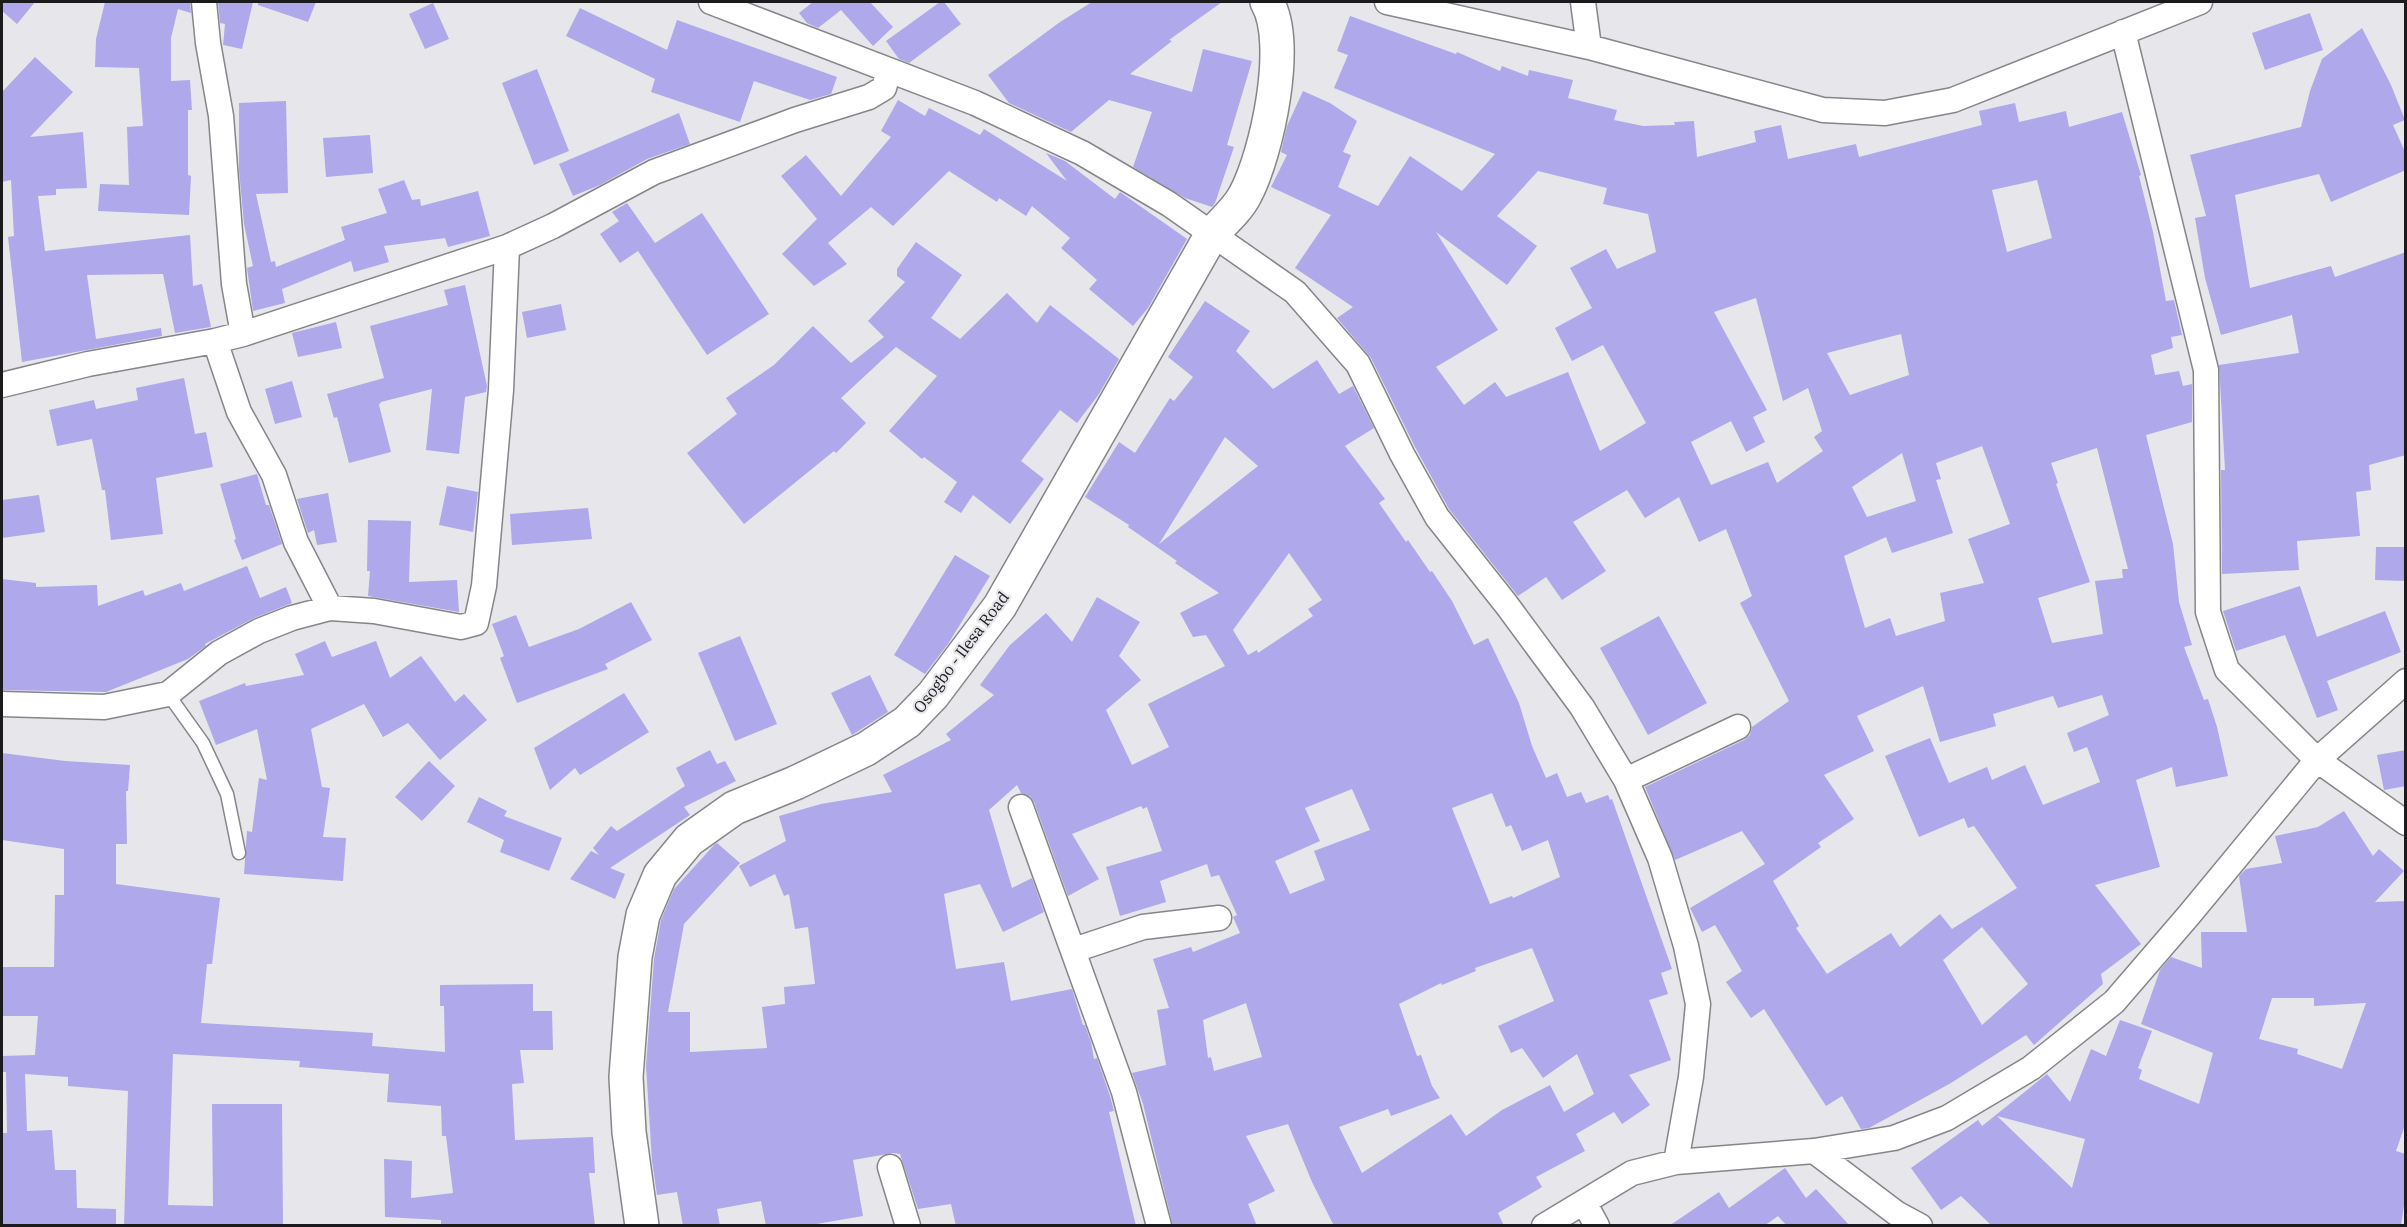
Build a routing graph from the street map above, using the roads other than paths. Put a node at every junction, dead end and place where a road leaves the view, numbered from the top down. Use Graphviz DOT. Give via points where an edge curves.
graph roads {
  1 [pos="204,2"];
  2 [pos="711,2"];
  3 [pos="1267,2"];
  4 [pos="1388,2"];
  5 [pos="1583,2"];
  6 [pos="2200,2"];
  7 [pos="2123,32"];
  8 [pos="1589,47"];
  9 [pos="889,70"];
  10 [pos="1212,234"];
  11 [pos="507,247"];
  12 [pos="243,334"];
  13 [pos="215,341"];
  14 [pos="2,385"];
  15 [pos="330,608"];
  16 [pos="2406,681"];
  17 [pos="168,694"];
  18 [pos="2,704"];
  19 [pos="1738,727"];
  20 [pos="2317,760"];
  21 [pos="1626,780"];
  22 [pos="1021,807"];
  23 [pos="2406,823"];
  24 [pos="240,853"];
  25 [pos="1219,918"];
  26 [pos="1074,950"];
  27 [pos="1814,1151"];
  28 [pos="1676,1161"];
  29 [pos="890,1167"];
  30 [pos="1584,1202"];
  31 [pos="642,1226"];
  32 [pos="908,1226"];
  33 [pos="1159,1226"];
  34 [pos="1544,1226"];
  35 [pos="1597,1226"];
  36 [pos="1920,1226"];
  1 -- 12 [label="street" via="221,116 234,284"];
  2 -- 9 [label="street"];
  3 -- 10 [label="main road, Osogbo - Ilesa Road" via="1273,11 1276,79 1260,157 1245,196"];
  4 -- 8 [label="street"];
  5 -- 8 [label="street"];
  6 -- 7 [label="street"];
  7 -- 8 [label="street" via="1953,100 1885,113 1823,110"];
  7 -- 20 [label="street" via="2206,370 2208,612 2227,670"];
  9 -- 10 [label="street" via="975,103 1082,153"];
  9 -- 11 [label="street" via="884,88 869,97 654,172"];
  10 -- 21 [label="street" via="1295,292 1358,364 1437,517 1582,707"];
  10 -- 31 [label="main road, Osogbo - Ilesa Road" via="1005,597 933,695 908,722 866,749 734,808 689,840 660,875 643,915 635,957 626,1077"];
  11 -- 12 [label="street"];
  11 -- 15 [label="street" via="501,390 484,586 476,623 461,627 374,611"];
  12 -- 13 [label="street"];
  13 -- 14 [label="street" via="88,364"];
  13 -- 15 [label="street" via="239,412 274,475 296,542"];
  15 -- 17 [label="street" via="259,631 219,653"];
  16 -- 20 [label="street"];
  17 -- 18 [label="street" via="104,707"];
  17 -- 24 [label="lane" via="203,743 227,794"];
  19 -- 21 [label="street"];
  20 -- 23 [label="street"];
  20 -- 27 [label="street" via="2114,1002 2031,1068 1947,1118 1894,1138"];
  21 -- 28 [label="street" via="1660,858 1686,945 1698,1004 1691,1077"];
  22 -- 26 [label="street"];
  25 -- 26 [label="street" via="1143,927"];
  26 -- 33 [label="street" via="1124,1092"];
  27 -- 28 [label="street"];
  27 -- 36 [label="street" via="1896,1213"];
  28 -- 30 [label="street" via="1632,1173"];
  29 -- 32 [label="street"];
  30 -- 34 [label="street"];
  30 -- 35 [label="street"];
}
